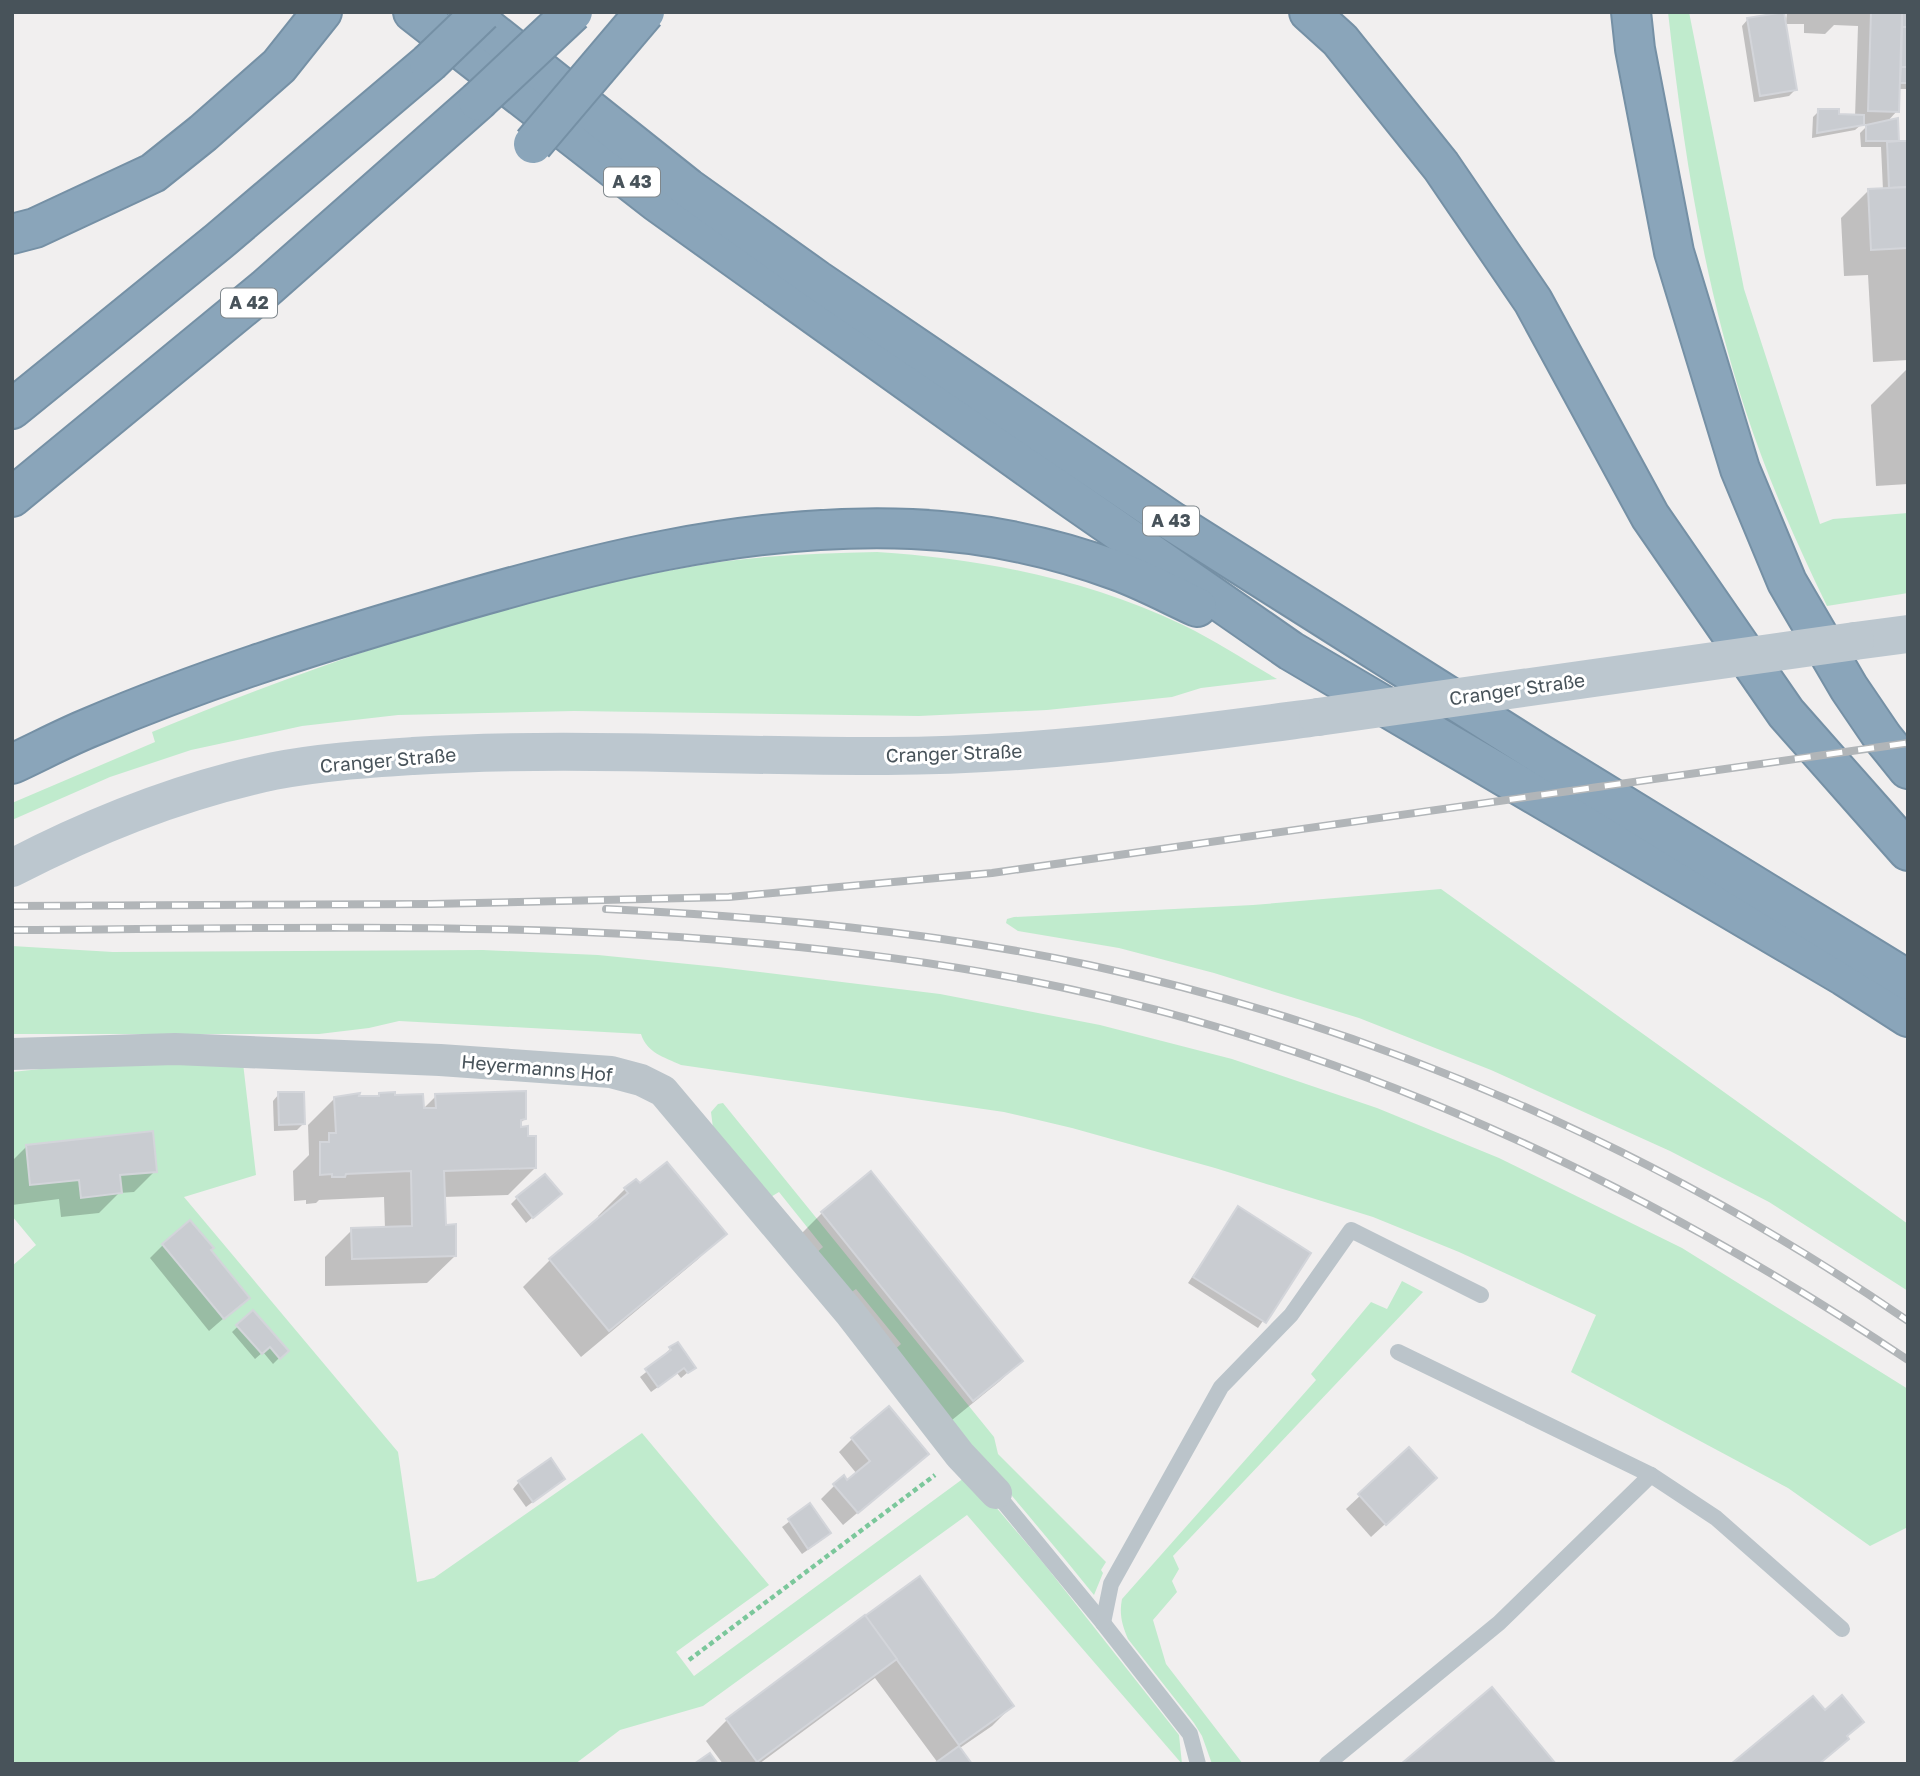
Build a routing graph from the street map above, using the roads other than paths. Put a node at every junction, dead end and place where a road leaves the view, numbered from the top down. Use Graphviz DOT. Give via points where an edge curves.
graph roads {
  1 [pos="322,12"];
  2 [pos="413,12"];
  3 [pos="467,12"];
  4 [pos="482,12"];
  5 [pos="573,12"];
  6 [pos="645,12"];
  7 [pos="1309,12"];
  8 [pos="1631,12"];
  9 [pos="533,144"];
  10 [pos="12,234"];
  11 [pos="12,409"];
  12 [pos="12,497"];
  13 [pos="1908,634"];
  14 [pos="1291,651"];
  15 [pos="12,764"];
  16 [pos="1908,769"];
  17 [pos="1908,851"];
  18 [pos="12,868"];
  19 [pos="1908,980"];
  20 [pos="1908,1017"];
  21 [pos="12,1054"];
  22 [pos="1481,1295"];
  23 [pos="1398,1352"];
  24 [pos="1651,1475"];
  25 [pos="996,1493"];
  26 [pos="1103,1623"];
  27 [pos="1842,1629"];
  28 [pos="1198,1764"];
  29 [pos="1327,1764"];
  1 -- 10 [label="highway" via="279,66 153,173 35,229"];
  2 -- 14 [label="highway, A 43" via="668,210"];
  3 -- 19 [label="highway, A 43" via="688,188 1173,523"];
  4 -- 11 [label="highway, bridge" via="219,241"];
  5 -- 12 [label="highway, A 42, bridge" via="265,289"];
  6 -- 9 [label="highway, bridge"];
  7 -- 17 [label="highway" via="1340,40 1441,166 1533,301 1650,516 1786,713"];
  8 -- 16 [label="highway" via="1674,253 1740,469 1787,582 1849,688"];
  13 -- 18 [label="street, Cranger Straße, bridge" via="1117,744 888,756 492,751 359,760 275,771 193,792 102,825"];
  14 -- 15 [label="highway" via="1119,572 1054,551 914,529 768,534 583,567 340,637 89,727"];
  14 -- 20 [label="highway, A 43"];
  21 -- 25 [label="street, Heyermanns Hof" via="175,1049 440,1059 611,1072 641,1080 663,1091"];
  22 -- 26 [label="lane" via="1351,1230 1290,1315 1220,1387 1111,1584"];
  23 -- 24 [label="lane"];
  24 -- 27 [label="lane" via="1716,1518"];
  24 -- 29 [label="lane" via="1499,1623"];
  25 -- 26 [label="lane"];
  26 -- 28 [label="lane" via="1190,1734"];
}
